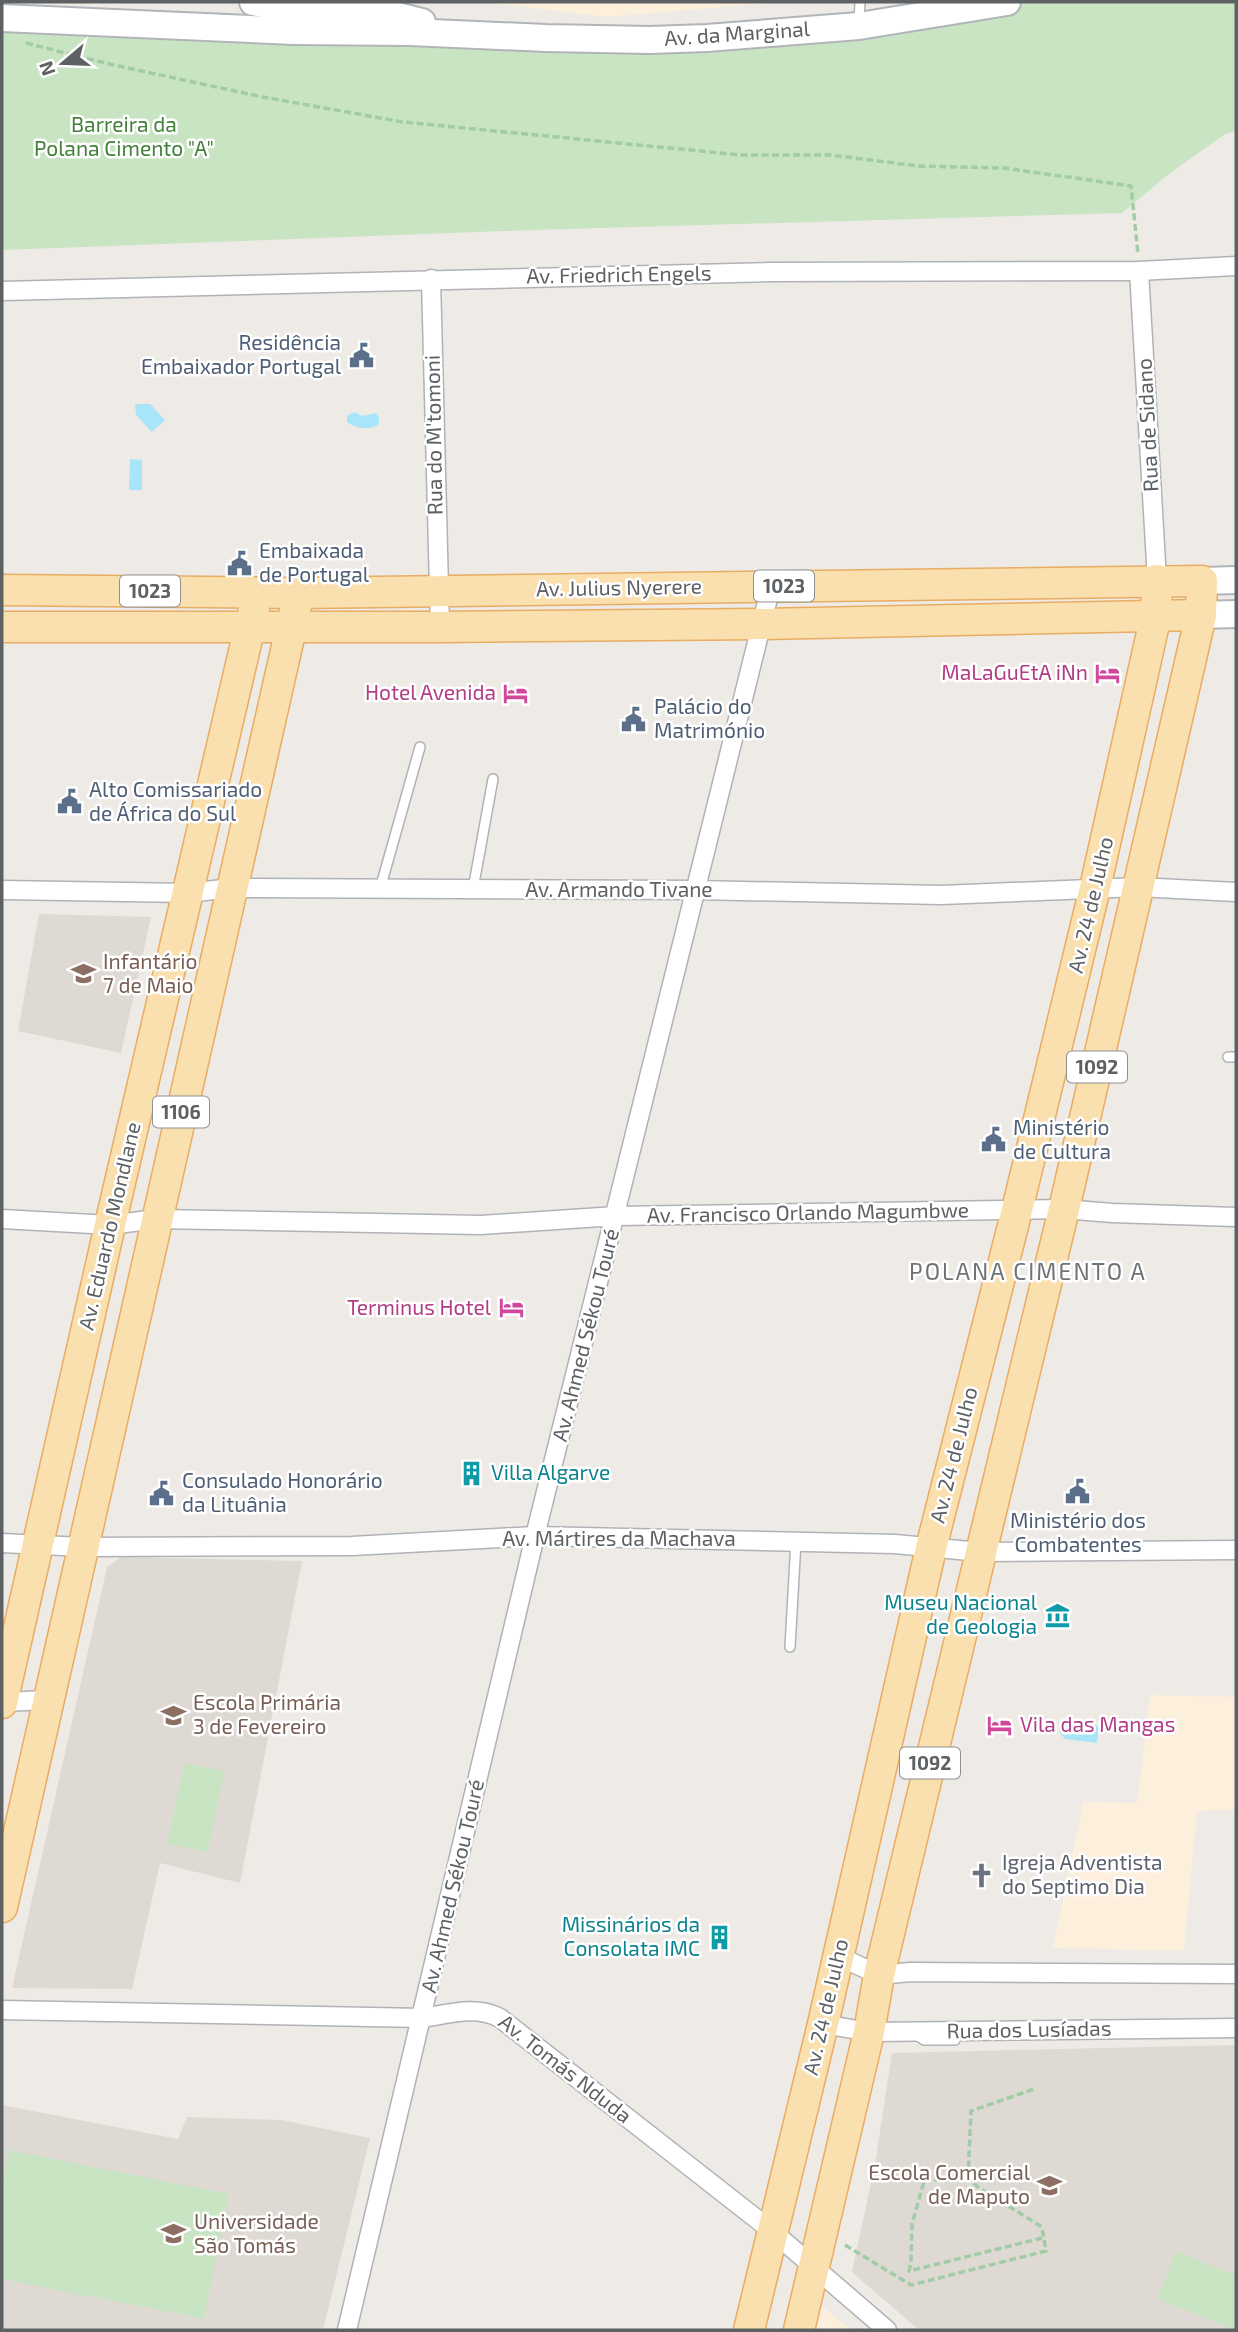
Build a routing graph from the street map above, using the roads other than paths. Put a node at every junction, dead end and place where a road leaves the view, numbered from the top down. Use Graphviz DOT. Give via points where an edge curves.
graph roads {
  1 [pos="253,2"];
  2 [pos="342,2"];
  3 [pos="995,3"];
  4 [pos="860,14"];
  5 [pos="2,18"];
  6 [pos="410,32"];
  7 [pos="465,33"];
  8 [pos="1236,266"];
  9 [pos="1139,271"];
  10 [pos="431,279"];
  11 [pos="2,291"];
  12 [pos="1157,580"];
  13 [pos="1236,580"];
  14 [pos="1202,581"];
  15 [pos="771,586"];
  16 [pos="2,590"];
  17 [pos="257,592"];
  18 [pos="438,592"];
  19 [pos="299,593"];
  20 [pos="1236,614"];
  21 [pos="1156,615"];
  22 [pos="1201,615"];
  23 [pos="763,624"];
  24 [pos="251,626"];
  25 [pos="2,627"];
  26 [pos="291,627"];
  27 [pos="440,627"];
  28 [pos="420,747"];
  29 [pos="493,779"];
  30 [pos="1138,887"];
  31 [pos="232,888"];
  32 [pos="1095,888"];
  33 [pos="380,889"];
  34 [pos="473,889"];
  35 [pos="2,890"];
  36 [pos="696,890"];
  37 [pos="1236,892"];
  38 [pos="187,893"];
  39 [pos="1064,1209"];
  40 [pos="1017,1210"];
  41 [pos="616,1216"];
  42 [pos="1236,1217"];
  43 [pos="2,1219"];
  44 [pos="156,1219"];
  45 [pos="110,1225"];
  46 [pos="535,1536"];
  47 [pos="796,1541"];
  48 [pos="2,1543"];
  49 [pos="38,1545"];
  50 [pos="82,1547"];
  51 [pos="931,1548"];
  52 [pos="1236,1550"];
  53 [pos="980,1552"];
  54 [pos="790,1647"];
  55 [pos="48,1700"];
  56 [pos="2,1702"];
  57 [pos="2,1907"];
  58 [pos="838,1956"];
  59 [pos="879,1975"];
  60 [pos="1236,1975"];
  61 [pos="2,2010"];
  62 [pos="422,2018"];
  63 [pos="823,2024"];
  64 [pos="1236,2028"];
  65 [pos="911,2031"];
  66 [pos="869,2032"];
  67 [pos="1236,2034"];
  68 [pos="772,2231"];
  69 [pos="813,2269"];
  70 [pos="348,2330"];
  71 [pos="749,2330"];
  72 [pos="799,2330"];
  73 [pos="887,2330"];
  1 -- 6 [label="main road, Av. da Marginal"];
  2 -- 7 [label="main road, Av. da Marginal"];
  3 -- 4 [label="main road, Av. da Marginal"];
  4 -- 7 [label="main road, Av. da Marginal" via="742,36 546,38"];
  5 -- 6 [label="main road, Av. da Marginal"];
  6 -- 7 [label="main road, Av. da Marginal"];
  8 -- 9 [label="street, Av. Friedrich Engels"];
  9 -- 10 [label="street, Av. Friedrich Engels" via="785,271"];
  9 -- 12 [label="street, Rua de Sidano"];
  10 -- 11 [label="street, Av. Friedrich Engels"];
  10 -- 18 [label="street, Rua do M'tomoni"];
  12 -- 14 [label="main road, Av. Julius Nyerere / 1023"];
  12 -- 15 [label="main road, Av. Julius Nyerere / 1023"];
  12 -- 21 [label="main road, Av. 24 de Julho / 1092"];
  13 -- 14 [label="main road, Av. Julius Nyerere / 1023"];
  14 -- 22 [label="main road, Av. 24 de Julho / 1092"];
  15 -- 18 [label="main road, Av. Julius Nyerere / 1023"];
  15 -- 23 [label="street, Av. Ahmed Sékou Touré"];
  16 -- 17 [label="main road, Av. Julius Nyerere / 1023"];
  17 -- 19 [label="main road, Av. Julius Nyerere / 1023"];
  17 -- 24 [label="main road, Av. Eduardo Mondlane"];
  18 -- 19 [label="main road, Av. Julius Nyerere / 1023"];
  18 -- 27 [label="street, Rua do M'tomoni"];
  19 -- 26 [label="main road, Av. Eduardo Mondlane / 1106"];
  20 -- 22 [label="main road, Av. Julius Nyerere"];
  21 -- 22 [label="main road, Av. Julius Nyerere"];
  21 -- 23 [label="main road, Av. Julius Nyerere / 1023"];
  21 -- 32 [label="main road, Av. 24 de Julho / 1092"];
  22 -- 30 [label="main road, Av. 24 de Julho / 1092"];
  23 -- 27 [label="main road, Av. Julius Nyerere / 1023"];
  23 -- 36 [label="street, Av. Ahmed Sékou Touré"];
  24 -- 25 [label="main road, Av. Julius Nyerere / 1023"];
  24 -- 26 [label="main road, Av. Julius Nyerere / 1023"];
  24 -- 38 [label="main road, Av. Eduardo Mondlane / 1106"];
  26 -- 27 [label="main road, Av. Julius Nyerere / 1023"];
  26 -- 31 [label="main road, Av. Eduardo Mondlane / 1106"];
  28 -- 33 [label="lane"];
  29 -- 34 [label="lane"];
  30 -- 32 [label="street, Av. Armando Tivane"];
  30 -- 37 [label="street, Av. Armando Tivane"];
  30 -- 39 [label="main road, Av. 24 de Julho / 1092"];
  31 -- 33 [label="street, Av. Armando Tivane"];
  31 -- 38 [label="street, Av. Armando Tivane"];
  31 -- 44 [label="main road, Av. Eduardo Mondlane / 1106"];
  32 -- 36 [label="street, Av. Armando Tivane" via="941,895"];
  32 -- 40 [label="main road, Av. 24 de Julho / 1092"];
  33 -- 34 [label="street, Av. Armando Tivane"];
  34 -- 36 [label="street, Av. Armando Tivane"];
  35 -- 38 [label="street, Av. Armando Tivane"];
  36 -- 41 [label="street, Av. Ahmed Sékou Touré"];
  38 -- 45 [label="main road, Av. Eduardo Mondlane / 1106"];
  39 -- 40 [label="street, Av. Francisco Orlando Magumbwe"];
  39 -- 42 [label="street, Av. Francisco Orlando Magumbwe"];
  39 -- 53 [label="main road, Av. 24 de Julho / 1092"];
  40 -- 41 [label="street, Av. Francisco Orlando Magumbwe"];
  40 -- 51 [label="main road, Av. 24 de Julho / 1092"];
  41 -- 44 [label="street, Av. Francisco Orlando Magumbwe" via="481,1224"];
  41 -- 46 [label="street, Av. Ahmed Sékou Touré"];
  43 -- 45 [label="street, Av. Francisco Orlando Magumbwe"];
  44 -- 45 [label="street, Av. Francisco Orlando Magumbwe"];
  44 -- 50 [label="main road, Av. Eduardo Mondlane / 1106"];
  45 -- 49 [label="main road, Av. Eduardo Mondlane / 1106"];
  46 -- 47 [label="street, Av. Mártires da Machava"];
  46 -- 50 [label="street, Av. Mártires da Machava" via="352,1546"];
  46 -- 62 [label="street, Av. Ahmed Sékou Touré"];
  47 -- 51 [label="street, Av. Mártires da Machava"];
  47 -- 54 [label="lane"];
  48 -- 49 [label="street, Av. Mártires da Machava"];
  49 -- 50 [label="street, Av. Mártires da Machava"];
  49 -- 56 [label="main road, Av. Eduardo Mondlane / 1106"];
  50 -- 55 [label="main road, Av. Eduardo Mondlane"];
  51 -- 53 [label="street, Av. Mártires da Machava"];
  51 -- 58 [label="main road, Av. 24 de Julho / 1092"];
  52 -- 53 [label="street, Av. Mártires da Machava"];
  53 -- 59 [label="main road, Av. 24 de Julho / 1092"];
  55 -- 56 [label="street"];
  55 -- 57 [label="main road"];
  58 -- 59 [label="street"];
  58 -- 63 [label="main road, Av. 24 de Julho / 1092"];
  59 -- 60 [label="street"];
  59 -- 66 [label="main road, Av. 24 de Julho"];
  61 -- 62 [label="street, Av. Tomás Nduda"];
  62 -- 68 [label="street, Av. Tomás Nduda" via="477,2010 500,2018"];
  62 -- 70 [label="street, Av. Ahmed Sékou Touré"];
  63 -- 66 [label="street, Rua dos Lusíadas"];
  63 -- 68 [label="main road, Av. 24 de Julho / 1092"];
  64 -- 65 [label="street, Rua dos Lusíadas"];
  65 -- 66 [label="street, Rua dos Lusíadas"];
  65 -- 67 [label="lane" via="924,2040"];
  66 -- 69 [label="main road"];
  68 -- 69 [label="street, Av. Tomás Nduda"];
  68 -- 71 [label="main road, Av. 24 de Julho / 1092"];
  69 -- 72 [label="main road"];
  69 -- 73 [label="street, Av. Tomás Nduda"];
}
